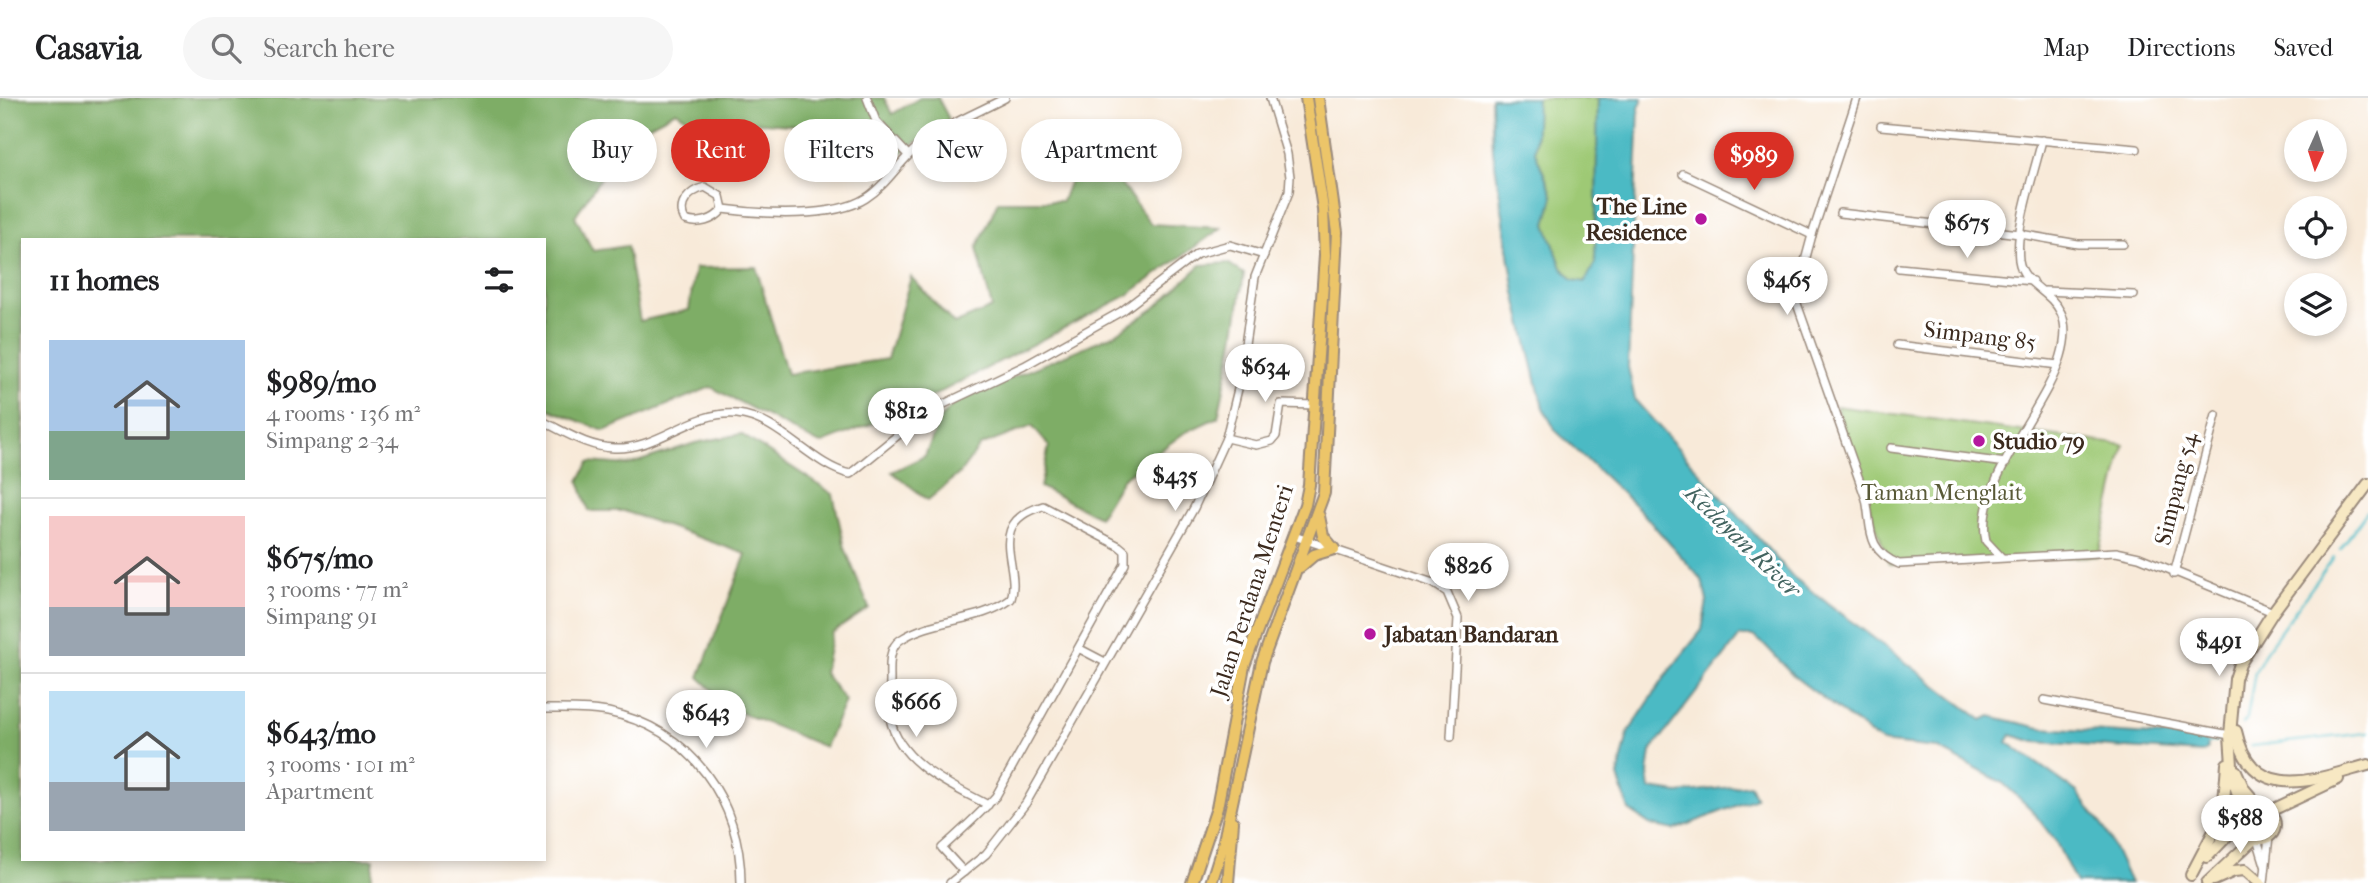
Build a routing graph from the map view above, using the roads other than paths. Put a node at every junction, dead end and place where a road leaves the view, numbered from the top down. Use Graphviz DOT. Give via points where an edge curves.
graph roads {
  1 [pos="867,98"];
  2 [pos="1005,98"];
  3 [pos="1269,98"];
  4 [pos="1306,98"];
  5 [pos="1318,98"];
  6 [pos="1857,98"];
  7 [pos="1881,125"];
  8 [pos="2042,140"];
  9 [pos="2137,149"];
  10 [pos="908,155"];
  11 [pos="1684,174"];
  12 [pos="723,209"];
  13 [pos="1840,214"];
  14 [pos="2020,234"];
  15 [pos="1812,235"];
  16 [pos="2123,244"];
  17 [pos="1264,255"];
  18 [pos="1899,268"];
  19 [pos="2033,281"];
  20 [pos="2045,291"];
  21 [pos="2134,295"];
  22 [pos="1897,345"];
  23 [pos="2058,365"];
  24 [pos="1316,405"];
  25 [pos="2216,415"];
  26 [pos="546,423"];
  27 [pos="1226,438"];
  28 [pos="1891,448"];
  29 [pos="2006,463"];
  30 [pos="2368,484"];
  31 [pos="1319,513"];
  32 [pos="1294,536"];
  33 [pos="1308,540"];
  34 [pos="1334,549"];
  35 [pos="2001,557"];
  36 [pos="1297,569"];
  37 [pos="2174,573"];
  38 [pos="2273,612"];
  39 [pos="1080,649"];
  40 [pos="1105,662"];
  41 [pos="2044,700"];
  42 [pos="546,709"];
  43 [pos="574,709"];
  44 [pos="2231,711"];
  45 [pos="546,715"];
  46 [pos="2230,735"];
  47 [pos="1451,737"];
  48 [pos="2233,762"];
  49 [pos="2368,766"];
  50 [pos="1235,788"];
  51 [pos="988,805"];
  52 [pos="2265,811"];
  53 [pos="2247,821"];
  54 [pos="2269,836"];
  55 [pos="2256,838"];
  56 [pos="2266,869"];
  57 [pos="964,872"];
  58 [pos="2188,879"];
  59 [pos="741,883"];
  60 [pos="950,883"];
  61 [pos="1192,883"];
  62 [pos="1210,883"];
  63 [pos="1228,883"];
  64 [pos="2207,883"];
  65 [pos="2262,883"];
  1 -- 10 [label="street" via="876,121"];
  2 -- 10 [label="street" via="934,134"];
  3 -- 17 [label="street" via="1290,177 1285,206"];
  4 -- 24 [label="main road, Jalan Perdana Menteri" via="1325,255"];
  5 -- 31 [label="main road, Jalan Perdana Menteri" via="1337,232 1326,477"];
  6 -- 15 [label="street"];
  7 -- 8 [label="street"];
  8 -- 9 [label="street"];
  8 -- 14 [label="street"];
  10 -- 12 [label="street" via="867,198 853,205 771,213"];
  11 -- 15 [label="street"];
  12 -- 12 [label="street" via="712,218 692,222 685,220 681,209 688,196 705,187 720,197"];
  13 -- 14 [label="street"];
  14 -- 16 [label="street" via="2078,244"];
  14 -- 19 [label="street" via="2020,263"];
  15 -- 35 [label="street" via="1795,298 1866,499 1867,526 1877,547 1899,564"];
  17 -- 26 [label="street" via="1230,245 1197,254 1122,311 1024,366 943,401 850,474 761,421 740,414 708,416 652,441 615,449 578,440"];
  17 -- 27 [label="street" via="1250,297 1239,385"];
  18 -- 19 [label="street"];
  19 -- 20 [label="street"];
  20 -- 21 [label="street"];
  20 -- 23 [label="street" via="2064,319"];
  22 -- 23 [label="street, Simpang 85"];
  23 -- 29 [label="street"];
  24 -- 27 [label="street" via="1281,404 1272,441 1256,444"];
  24 -- 32 [label="main road, Jalan Perdana Menteri" via="1310,485"];
  25 -- 37 [label="street, Simpang 54"];
  27 -- 40 [label="street" via="1194,508"];
  28 -- 29 [label="street"];
  29 -- 35 [label="street" via="1984,530 1991,549"];
  30 -- 38 [label="main road"];
  31 -- 33 [label="main road, Jalan Perdana Menteri"];
  31 -- 34 [label="main road" via="1323,536"];
  32 -- 33 [label="street"];
  32 -- 61 [label="main road, Jalan Perdana Menteri" via="1244,666 1217,808"];
  33 -- 34 [label="street"];
  33 -- 36 [label="main road, Jalan Perdana Menteri"];
  34 -- 36 [label="main road" via="1314,555"];
  34 -- 47 [label="street" via="1447,592 1458,618"];
  35 -- 37 [label="street" via="2116,552"];
  36 -- 50 [label="main road, Jalan Perdana Menteri" via="1257,678"];
  37 -- 38 [label="street"];
  38 -- 44 [label="main road" via="2240,664"];
  39 -- 40 [label="street"];
  39 -- 51 [label="street"];
  39 -- 51 [label="street" via="1125,564 1125,551 1043,506 1029,512 1011,530 1011,599 897,642 890,657 890,719 898,738 922,767"];
  40 -- 57 [label="street" via="1012,825"];
  41 -- 46 [label="street"];
  42 -- 43 [label="street"];
  43 -- 45 [label="street"];
  43 -- 59 [label="street" via="640,722 685,749 707,772 733,822"];
  44 -- 46 [label="main road"];
  44 -- 49 [label="main road" via="2245,756 2272,780 2303,783"];
  46 -- 48 [label="main road"];
  46 -- 58 [label="main road" via="2223,814"];
  48 -- 52 [label="main road" via="2244,789"];
  48 -- 53 [label="main road" via="2236,792"];
  49 -- 52 [label="main road"];
  50 -- 62 [label="main road, Jalan Perdana Menteri"];
  50 -- 63 [label="main road"];
  51 -- 57 [label="street" via="942,848"];
  52 -- 53 [label="main road" via="2254,812"];
  52 -- 54 [label="main road" via="2275,824"];
  53 -- 55 [label="main road"];
  53 -- 58 [label="main road"];
  54 -- 55 [label="main road"];
  54 -- 56 [label="street"];
  55 -- 56 [label="street"];
  55 -- 64 [label="main road"];
  56 -- 65 [label="street"];
  57 -- 60 [label="street"];
  64 -- 65 [label="main road" via="2245,870"];
}
